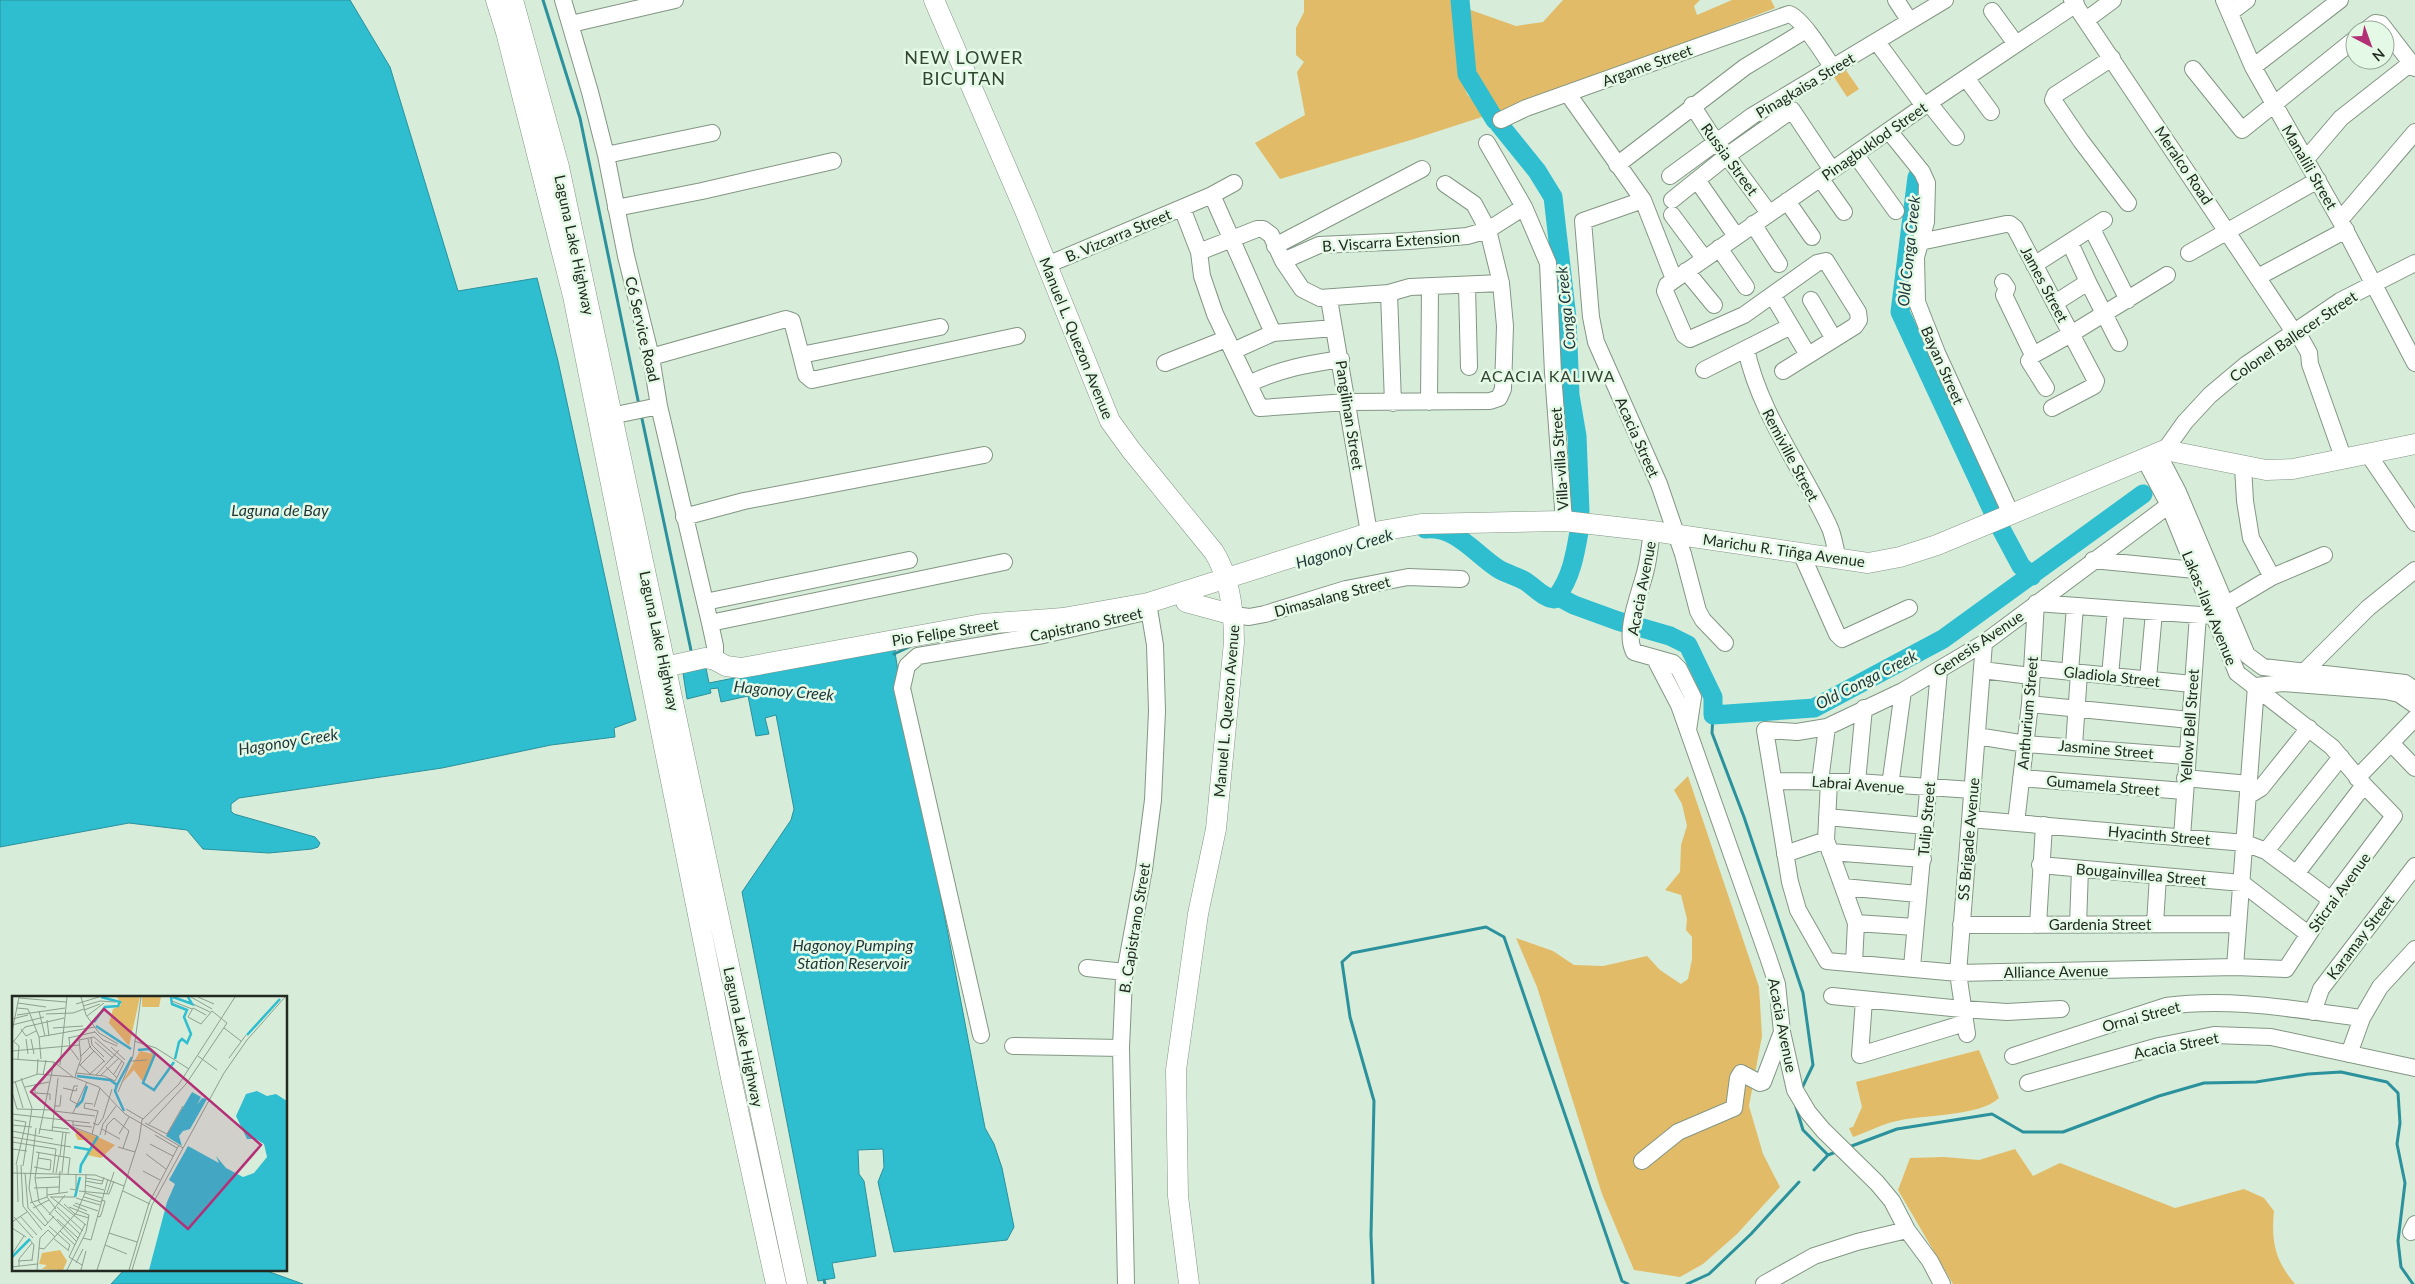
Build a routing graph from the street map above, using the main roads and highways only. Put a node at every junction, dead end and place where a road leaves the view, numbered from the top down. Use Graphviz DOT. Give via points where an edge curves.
graph roads {
  1 [pos="496,0"];
  2 [pos="513,0"];
  3 [pos="934,0"];
  4 [pos="611,415"];
  5 [pos="2415,444"];
  6 [pos="1218,559"];
  7 [pos="1256,570"];
  8 [pos="1230,596"];
  9 [pos="1186,602"];
  10 [pos="672,665"];
  11 [pos="776,1284"];
  12 [pos="797,1284"];
  13 [pos="1189,1284"];
  1 -- 4 [label="main road, Laguna Lake Highway" via="573,296"];
  2 -- 4 [label="main road, Laguna Lake Highway" via="559,168"];
  3 -- 6 [label="main road, Manuel L. Quezon Avenue" via="1110,421"];
  4 -- 10 [label="main road, Laguna Lake Highway"];
  4 -- 11 [label="main road, Laguna Lake Highway" via="731,1078"];
  5 -- 7 [label="main road, Marichu R. Tiñga Avenue" via="2293,469 2266,470 2156,454 1957,538 1900,557 1868,563 1564,521 1421,524 1369,533"];
  6 -- 7 [label="main road" via="1228,566"];
  6 -- 8 [label="main road, Manuel L. Quezon Avenue"];
  7 -- 8 [label="main road, Marichu R. Tiñga Avenue"];
  8 -- 9 [label="main road"];
  8 -- 10 [label="main road, Pio Felipe Street" via="1063,618 984,634 741,668 710,659"];
  8 -- 13 [label="main road, Manuel L. Quezon Avenue" via="1234,642 1216,829 1198,914 1177,1062 1178,1196"];
  10 -- 12 [label="main road, Laguna Lake Highway"];
}
